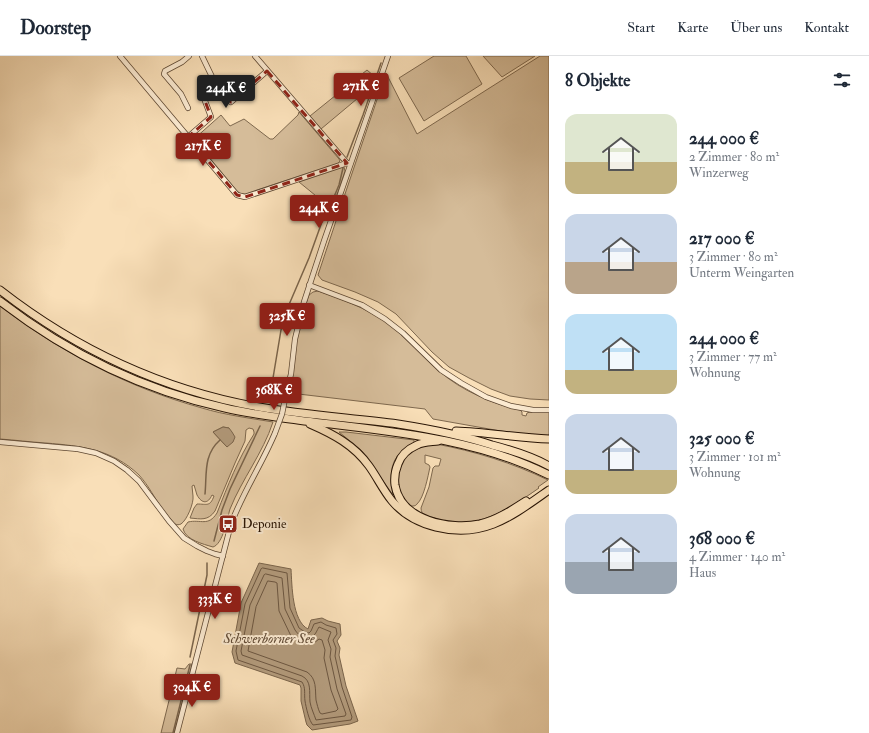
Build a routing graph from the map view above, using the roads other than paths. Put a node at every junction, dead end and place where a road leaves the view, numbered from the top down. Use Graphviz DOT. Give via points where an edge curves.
graph roads {
  1 [pos="120,56"];
  2 [pos="189,56"];
  3 [pos="202,56"];
  4 [pos="255,56"];
  5 [pos="381,56"];
  6 [pos="387,58"];
  7 [pos="267,70"];
  8 [pos="215,83"];
  9 [pos="188,108"];
  10 [pos="188,137"];
  11 [pos="348,163"];
  12 [pos="309,285"];
  13 [pos="0,290"];
  14 [pos="0,301"];
  15 [pos="549,410"];
  16 [pos="305,421"];
  17 [pos="437,431"];
  18 [pos="549,438"];
  19 [pos="445,440"];
  20 [pos="0,442"];
  21 [pos="549,466"];
  22 [pos="549,475"];
  23 [pos="547,489"];
  24 [pos="223,556"];
  25 [pos="177,733"];
  1 -- 10 [label="street"];
  2 -- 9 [label="street" via="164,74 181,94"];
  3 -- 8 [label="street"];
  4 -- 7 [label="street"];
  5 -- 6 [label="street"];
  6 -- 11 [label="street"];
  7 -- 8 [label="street" via="231,102"];
  7 -- 11 [label="street"];
  8 -- 10 [label="street" via="202,93 211,117"];
  10 -- 11 [label="street" via="241,197"];
  11 -- 12 [label="street" via="346,178"];
  12 -- 15 [label="street" via="362,305 385,319 404,333 441,370 486,397 511,406"];
  12 -- 24 [label="street, bridge" via="295,339 291,374 282,414 268,448 237,508"];
  13 -- 17 [label="highway" via="42,321 112,361 197,393 260,408"];
  14 -- 16 [label="highway" via="75,350 141,382 225,408"];
  16 -- 19 [label="highway"];
  16 -- 23 [label="highway" via="352,447 369,466 393,502 407,514 431,526 455,531 493,525 519,511"];
  17 -- 18 [label="highway"];
  17 -- 21 [label="highway" via="508,449"];
  19 -- 22 [label="highway" via="504,456"];
  19 -- 23 [label="highway" via="410,448 399,460 396,469 394,479 400,500 423,518 444,524 468,526 503,515"];
  20 -- 24 [label="street" via="78,449 114,461 139,481 184,538 207,551"];
  24 -- 25 [label="street"];
}
